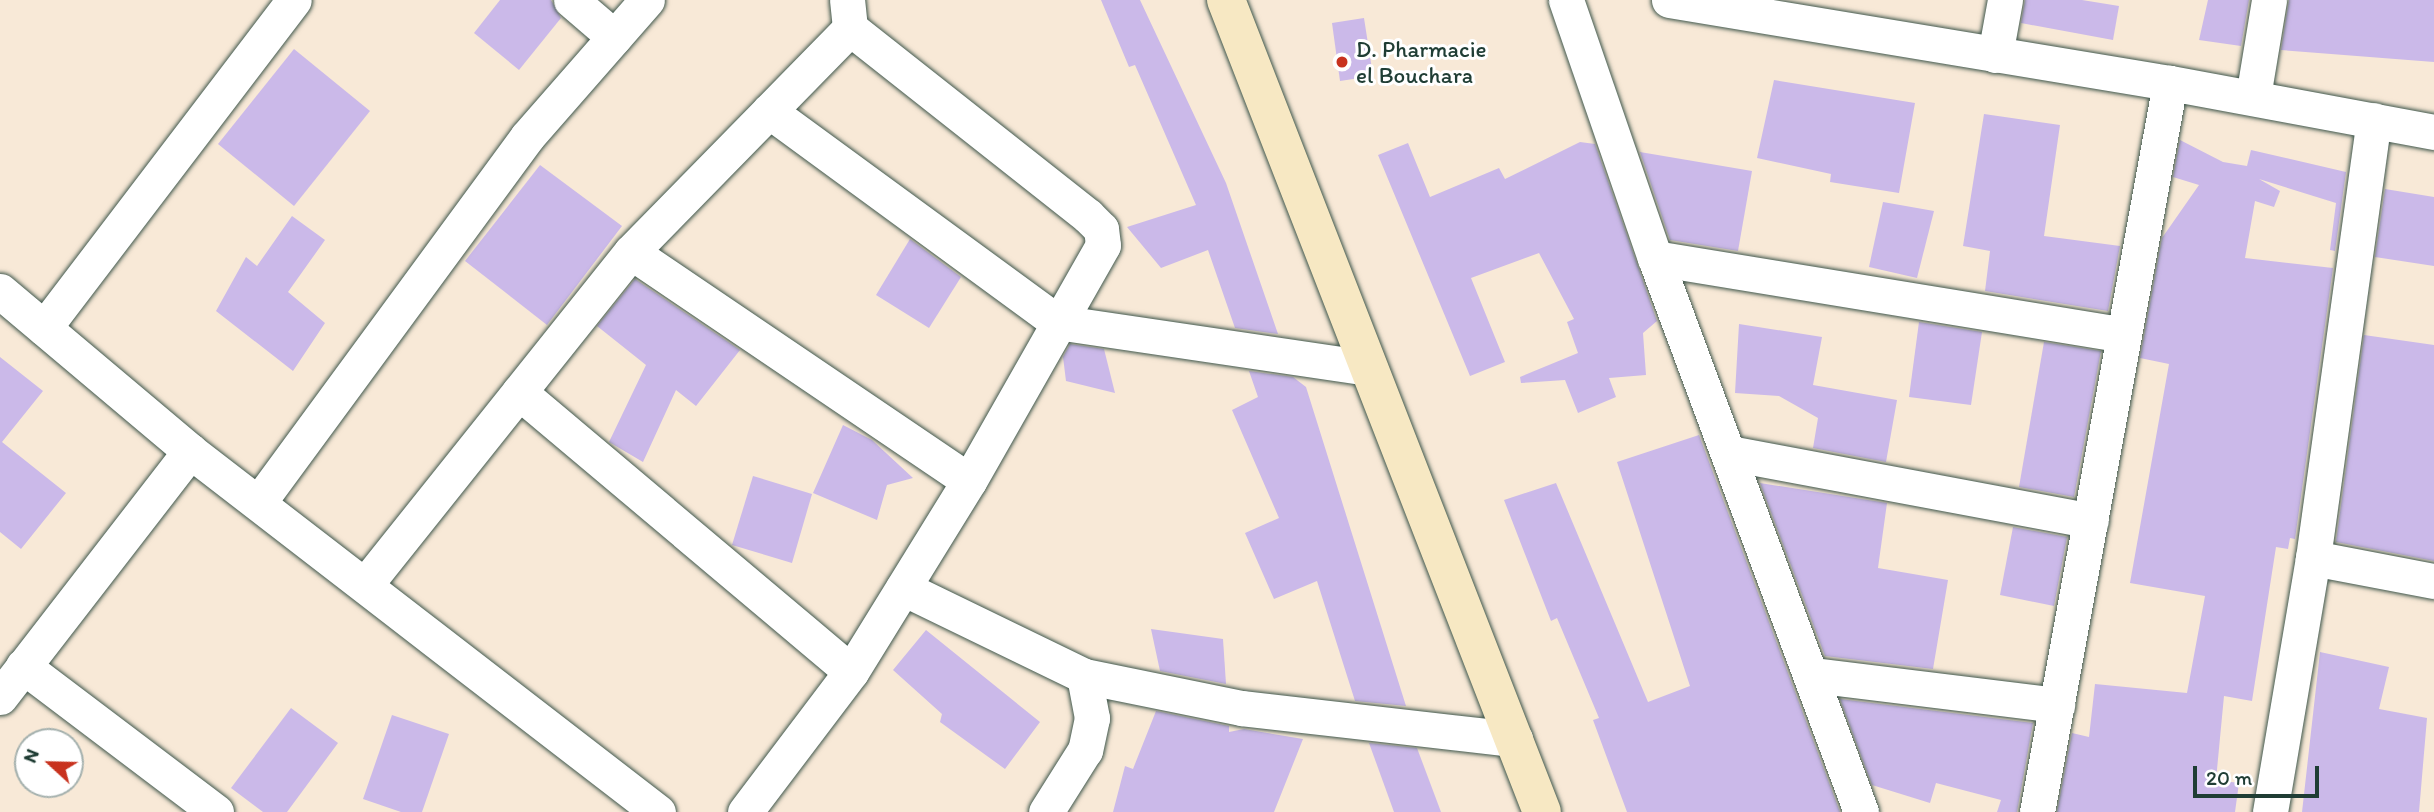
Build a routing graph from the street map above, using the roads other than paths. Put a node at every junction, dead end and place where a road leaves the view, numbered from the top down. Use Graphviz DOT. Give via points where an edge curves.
graph roads {
  1 [pos="294,0"];
  2 [pos="571,0"];
  3 [pos="647,0"];
  4 [pos="1226,0"];
  5 [pos="1566,0"];
  6 [pos="1669,0"];
  7 [pos="2005,0"];
  8 [pos="2269,0"];
  9 [pos="1747,6"];
  10 [pos="848,14"];
  11 [pos="614,37"];
  12 [pos="1995,55"];
  13 [pos="2170,83"];
  14 [pos="2253,97"];
  15 [pos="769,111"];
  16 [pos="2374,120"];
  17 [pos="2434,132"];
  18 [pos="631,252"];
  19 [pos="1656,258"];
  20 [pos="0,291"];
  21 [pos="1057,322"];
  22 [pos="44,328"];
  23 [pos="2121,334"];
  24 [pos="1370,368"];
  25 [pos="519,392"];
  26 [pos="190,451"];
  27 [pos="1729,453"];
  28 [pos="969,481"];
  29 [pos="259,502"];
  30 [pos="2091,521"];
  31 [pos="2313,558"];
  32 [pos="2434,582"];
  33 [pos="365,585"];
  34 [pos="903,588"];
  35 [pos="23,666"];
  36 [pos="850,672"];
  37 [pos="1813,675"];
  38 [pos="1084,676"];
  39 [pos="0,697"];
  40 [pos="2057,705"];
  41 [pos="1515,739"];
  42 [pos="213,811"];
  43 [pos="658,812"];
  44 [pos="745,812"];
  45 [pos="1046,812"];
  46 [pos="1542,812"];
  47 [pos="1861,812"];
  48 [pos="2037,812"];
  49 [pos="2270,812"];
  1 -- 22 [label="street"];
  2 -- 11 [label="street"];
  3 -- 11 [label="street"];
  4 -- 24 [label="street"];
  5 -- 19 [label="street"];
  6 -- 9 [label="street"];
  7 -- 12 [label="street"];
  8 -- 14 [label="street"];
  9 -- 12 [label="street"];
  10 -- 15 [label="street"];
  10 -- 21 [label="street" via="1101,229 1103,245"];
  11 -- 29 [label="street" via="527,137"];
  12 -- 13 [label="street"];
  13 -- 14 [label="street"];
  13 -- 23 [label="street"];
  14 -- 16 [label="street"];
  15 -- 18 [label="street"];
  15 -- 21 [label="street"];
  16 -- 17 [label="street"];
  16 -- 31 [label="street"];
  18 -- 25 [label="street"];
  18 -- 28 [label="street"];
  19 -- 23 [label="street"];
  19 -- 27 [label="street"];
  20 -- 22 [label="street"];
  21 -- 24 [label="street"];
  21 -- 28 [label="street"];
  22 -- 26 [label="street"];
  23 -- 30 [label="street"];
  24 -- 41 [label="street"];
  25 -- 33 [label="street"];
  25 -- 36 [label="street"];
  26 -- 29 [label="street"];
  26 -- 35 [label="street"];
  27 -- 30 [label="street"];
  27 -- 37 [label="street"];
  28 -- 34 [label="street"];
  29 -- 33 [label="street"];
  30 -- 40 [label="street"];
  31 -- 32 [label="street"];
  31 -- 49 [label="street"];
  33 -- 43 [label="street"];
  34 -- 36 [label="street"];
  34 -- 38 [label="street"];
  35 -- 39 [label="street"];
  35 -- 42 [label="street"];
  36 -- 44 [label="street"];
  37 -- 40 [label="street"];
  37 -- 47 [label="street"];
  38 -- 41 [label="street" via="1241,708"];
  38 -- 45 [label="street" via="1093,718 1085,750"];
  40 -- 48 [label="street"];
  41 -- 46 [label="street"];
}
